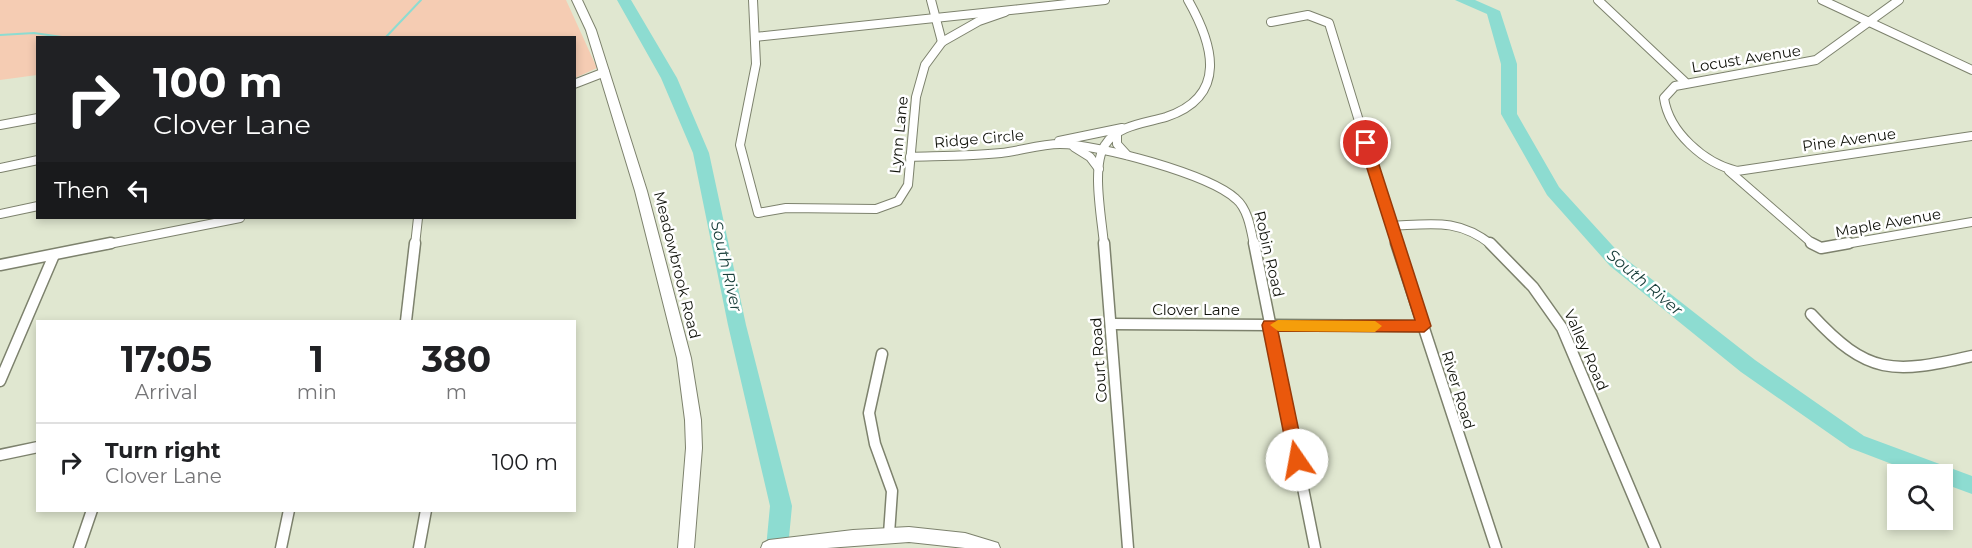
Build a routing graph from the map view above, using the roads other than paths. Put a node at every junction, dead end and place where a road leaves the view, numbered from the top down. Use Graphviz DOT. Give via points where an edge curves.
graph roads {
  1 [pos="577,0"];
  2 [pos="753,0"];
  3 [pos="931,0"];
  4 [pos="1105,0"];
  5 [pos="1188,0"];
  6 [pos="1598,0"];
  7 [pos="1822,0"];
  8 [pos="1899,0"];
  9 [pos="1005,12"];
  10 [pos="936,19"];
  11 [pos="1271,22"];
  12 [pos="1869,22"];
  13 [pos="755,37"];
  14 [pos="942,42"];
  15 [pos="1972,70"];
  16 [pos="605,72"];
  17 [pos="1686,82"];
  18 [pos="576,83"];
  19 [pos="36,118"];
  20 [pos="0,125"];
  21 [pos="1120,130"];
  22 [pos="1970,138"];
  23 [pos="1066,144"];
  24 [pos="1049,145"];
  25 [pos="1102,150"];
  26 [pos="1119,154"];
  27 [pos="910,157"];
  28 [pos="1132,158"];
  29 [pos="36,160"];
  30 [pos="0,168"];
  31 [pos="1098,168"];
  32 [pos="1729,171"];
  33 [pos="36,206"];
  34 [pos="0,214"];
  35 [pos="235,219"];
  36 [pos="418,219"];
  37 [pos="1972,222"];
  38 [pos="1392,226"];
  39 [pos="54,255"];
  40 [pos="0,265"];
  41 [pos="1810,314"];
  42 [pos="406,320"];
  43 [pos="1111,324"];
  44 [pos="1269,325"];
  45 [pos="1424,326"];
  46 [pos="882,354"];
  47 [pos="1972,356"];
  48 [pos="0,381"];
  49 [pos="36,447"];
  50 [pos="0,455"];
  51 [pos="91,512"];
  52 [pos="289,512"];
  53 [pos="426,512"];
  54 [pos="889,534"];
  55 [pos="79,548"];
  56 [pos="281,548"];
  57 [pos="419,548"];
  58 [pos="686,548"];
  59 [pos="769,548"];
  60 [pos="992,548"];
  61 [pos="1128,548"];
  62 [pos="1315,548"];
  63 [pos="1496,548"];
  64 [pos="1655,548"];
  1 -- 16 [label="street, Meadowbrook Road"];
  2 -- 13 [label="street"];
  3 -- 10 [label="street"];
  4 -- 9 [label="street"];
  5 -- 21 [label="street, Ridge Circle" via="1210,48 1207,83 1185,110"];
  6 -- 17 [label="street"];
  7 -- 12 [label="street"];
  8 -- 12 [label="street, Locust Avenue"];
  9 -- 10 [label="street"];
  9 -- 14 [label="street, Lynn Lane" via="979,21"];
  10 -- 13 [label="street"];
  10 -- 14 [label="street"];
  11 -- 38 [label="street, River Road" via="1307,15 1329,23"];
  12 -- 15 [label="street"];
  12 -- 17 [label="street, Locust Avenue" via="1811,62"];
  13 -- 27 [label="street, Lynn Lane" via="754,80 740,145 758,213 786,208 876,209 891,205 907,190"];
  14 -- 27 [label="street, Lynn Lane" via="925,65 920,80"];
  16 -- 18 [label="street"];
  16 -- 58 [label="street, Meadowbrook Road" via="641,190 689,388 694,448"];
  17 -- 32 [label="street, Maple Avenue" via="1665,95 1668,114 1698,151"];
  19 -- 20 [label="street"];
  21 -- 24 [label="street, Ridge Circle" via="1114,128"];
  21 -- 25 [label="street" via="1106,141"];
  21 -- 28 [label="street" via="1117,144"];
  22 -- 32 [label="street, Pine Avenue"];
  23 -- 24 [label="street, Ridge Circle"];
  23 -- 25 [label="street, Ridge Circle"];
  23 -- 31 [label="street" via="1085,153"];
  24 -- 27 [label="street, Ridge Circle" via="1000,153"];
  25 -- 26 [label="street, Robin Road"];
  25 -- 31 [label="street, Court Road"];
  26 -- 28 [label="street, Robin Road"];
  26 -- 31 [label="street"];
  28 -- 44 [label="street, Robin Road" via="1217,185 1238,200 1250,224"];
  29 -- 30 [label="street"];
  31 -- 43 [label="street, Court Road"];
  32 -- 37 [label="street, Maple Avenue" via="1807,241 1821,248"];
  33 -- 34 [label="street"];
  35 -- 39 [label="street"];
  36 -- 42 [label="street"];
  38 -- 45 [label="street, River Road"];
  38 -- 64 [label="street, Valley Road" via="1468,228 1546,302 1562,328"];
  39 -- 40 [label="street"];
  39 -- 48 [label="street"];
  41 -- 47 [label="street" via="1847,350 1887,368 1909,369"];
  43 -- 44 [label="street, Clover Lane"];
  43 -- 61 [label="street, Court Road"];
  44 -- 45 [label="street, Clover Lane"];
  44 -- 62 [label="street, Robin Road"];
  45 -- 63 [label="street, River Road"];
  46 -- 54 [label="street" via="869,413 875,444 892,491"];
  49 -- 50 [label="street"];
  51 -- 55 [label="street"];
  52 -- 56 [label="street"];
  53 -- 57 [label="street"];
  54 -- 59 [label="street"];
  54 -- 60 [label="street" via="941,536"];
}
